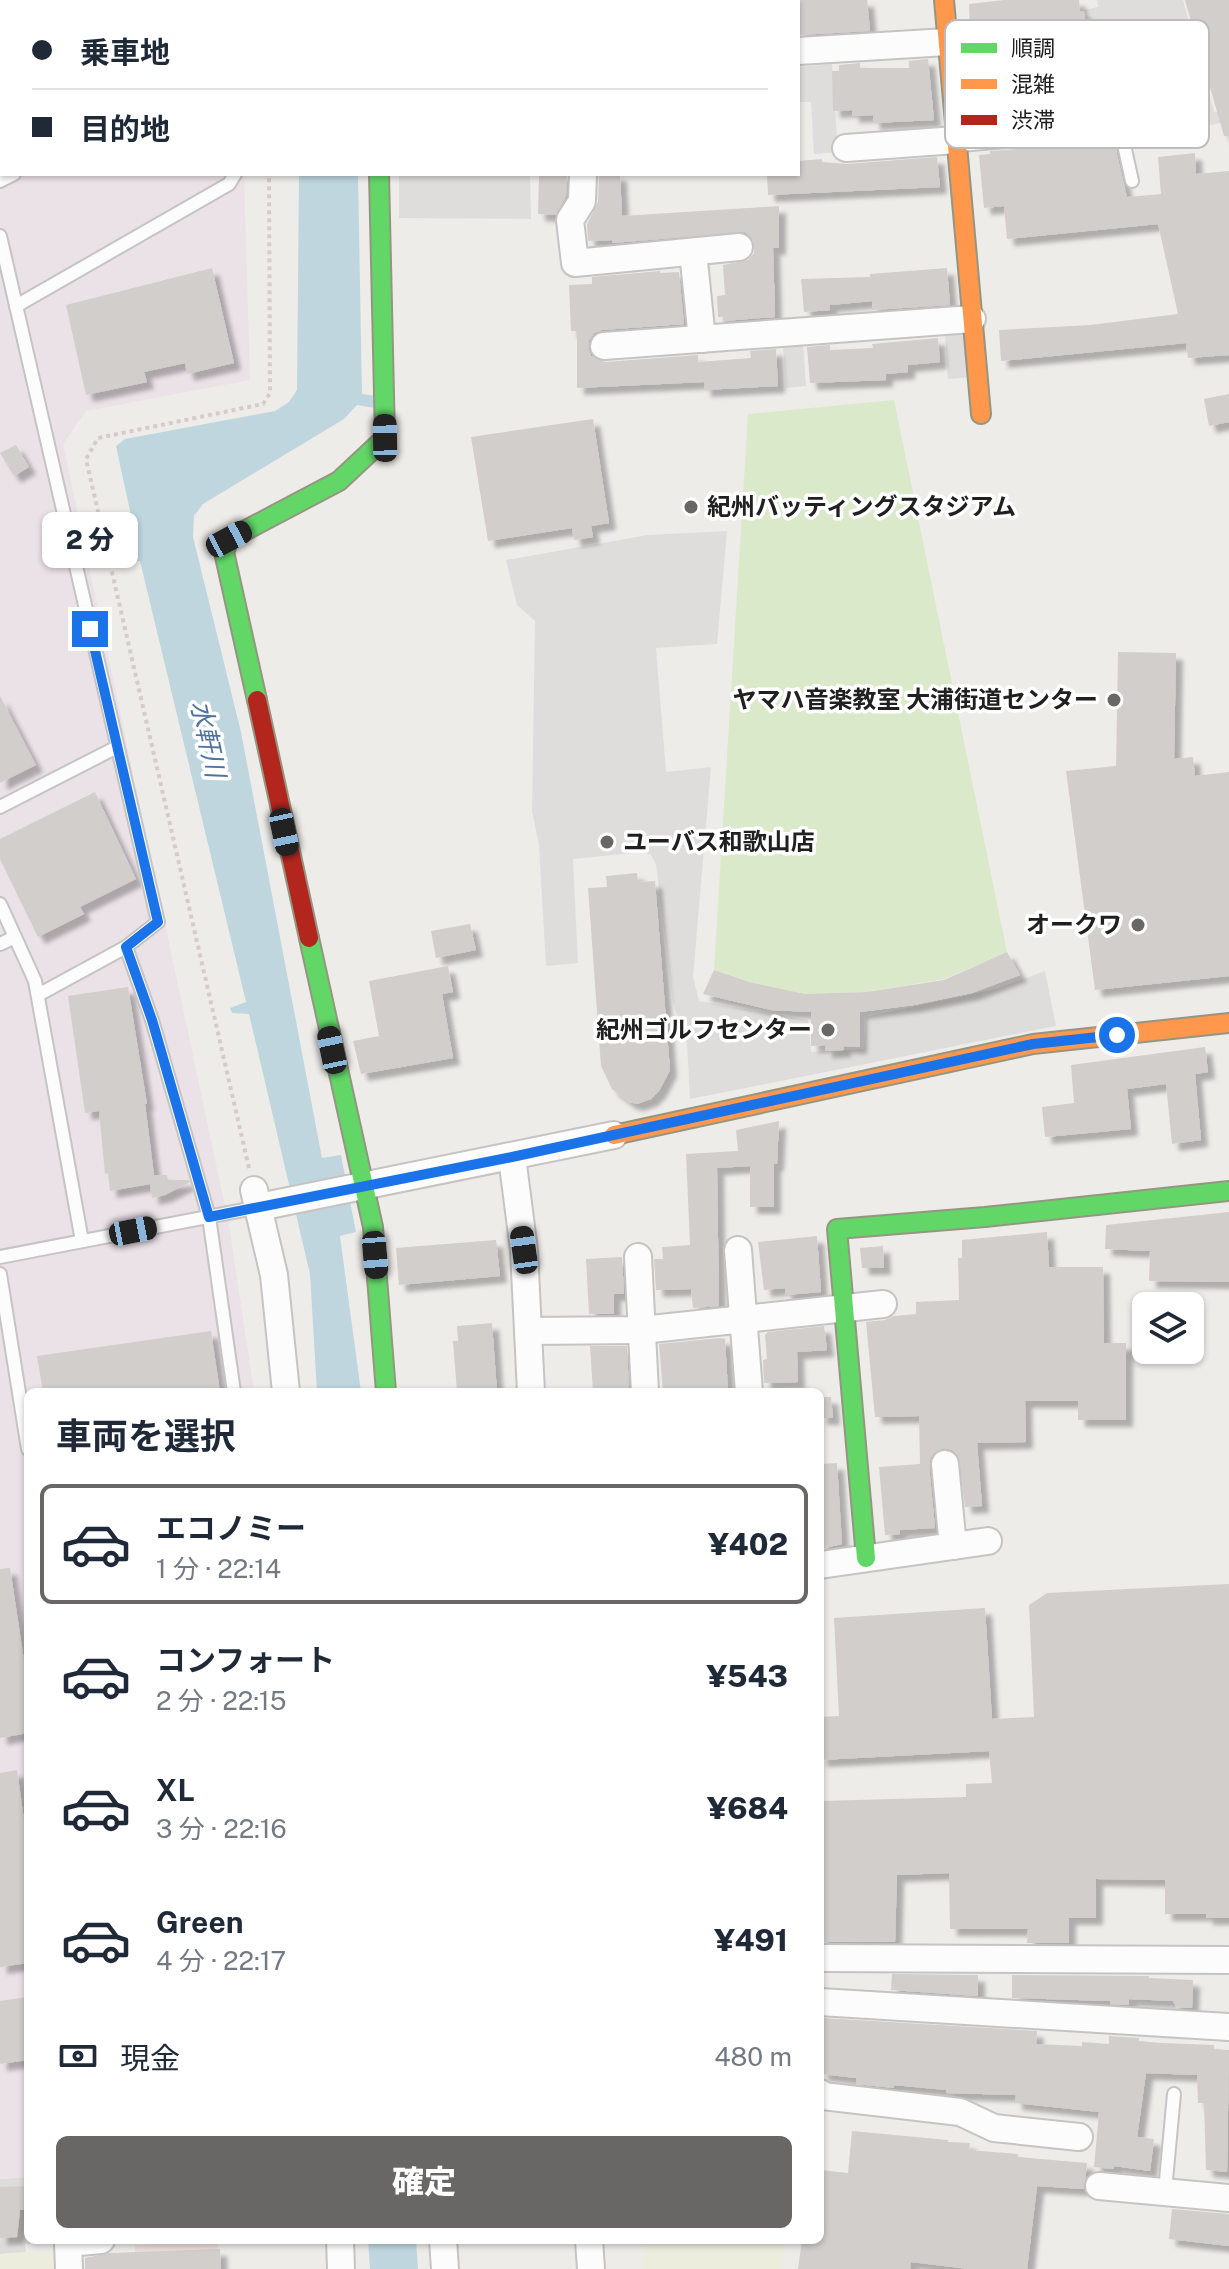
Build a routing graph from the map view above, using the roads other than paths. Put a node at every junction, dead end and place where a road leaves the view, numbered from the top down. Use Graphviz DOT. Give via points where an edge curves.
graph roads {
  1 [pos="944,0"];
  2 [pos="946,20"];
  3 [pos="945,49"];
  4 [pos="800,51"];
  5 [pos="945,143"];
  6 [pos="846,148"];
  7 [pos="957,148"];
  8 [pos="1125,148"];
  9 [pos="234,176"];
  10 [pos="379,176"];
  11 [pos="583,176"];
  12 [pos="1132,181"];
  13 [pos="0,236"];
  14 [pos="739,247"];
  15 [pos="693,252"];
  16 [pos="16,306"];
  17 [pos="972,319"];
  18 [pos="702,339"];
  19 [pos="604,346"];
  20 [pos="981,414"];
  21 [pos="117,747"];
  22 [pos="0,807"];
  23 [pos="0,904"];
  24 [pos="15,937"];
  25 [pos="0,944"];
  26 [pos="126,947"];
  27 [pos="38,995"];
  28 [pos="1229,1023"];
  29 [pos="614,1135"];
  30 [pos="512,1157"];
  31 [pos="356,1188"];
  32 [pos="1229,1191"];
  33 [pos="257,1198"];
  34 [pos="209,1217"];
  35 [pos="82,1241"];
  36 [pos="738,1250"];
  37 [pos="0,1257"];
  38 [pos="638,1257"];
  39 [pos="0,1274"];
  40 [pos="883,1304"];
  41 [pos="844,1308"];
  42 [pos="743,1319"];
  43 [pos="642,1330"];
  44 [pos="528,1331"];
  45 [pos="233,1388"];
  46 [pos="286,1388"];
  47 [pos="386,1388"];
  48 [pos="531,1388"];
  49 [pos="645,1388"];
  50 [pos="749,1388"];
  51 [pos="24,1424"];
  52 [pos="945,1464"];
  53 [pos="988,1541"];
  54 [pos="953,1546"];
  55 [pos="866,1558"];
  56 [pos="824,1564"];
  57 [pos="824,1958"];
  58 [pos="1229,1960"];
  59 [pos="824,2002"];
  60 [pos="1229,2027"];
  61 [pos="1174,2094"];
  62 [pos="824,2096"];
  63 [pos="1079,2137"];
  64 [pos="1099,2186"];
  65 [pos="1165,2191"];
  66 [pos="1229,2198"];
  67 [pos="68,2244"];
  68 [pos="340,2244"];
  69 [pos="443,2244"];
  70 [pos="589,2244"];
  71 [pos="69,2269"];
  72 [pos="341,2269"];
  73 [pos="445,2269"];
  74 [pos="591,2269"];
  1 -- 2 [label="street"];
  3 -- 4 [label="street"];
  5 -- 6 [label="street"];
  7 -- 17 [label="street"];
  8 -- 12 [label="lane"];
  9 -- 16 [label="lane" via="229,184"];
  10 -- 31 [label="street" via="385,438 339,481 229,539 224,552"];
  11 -- 15 [label="street" via="582,201 570,220 575,263"];
  13 -- 16 [label="lane"];
  14 -- 15 [label="street"];
  15 -- 18 [label="street"];
  16 -- 21 [label="lane"];
  17 -- 18 [label="street"];
  17 -- 20 [label="street"];
  18 -- 19 [label="street"];
  21 -- 22 [label="lane"];
  21 -- 26 [label="lane" via="158,922"];
  23 -- 24 [label="lane"];
  24 -- 25 [label="lane"];
  24 -- 27 [label="lane"];
  26 -- 27 [label="lane"];
  26 -- 34 [label="lane"];
  27 -- 35 [label="lane"];
  28 -- 29 [label="street" via="1033,1044"];
  29 -- 30 [label="street"];
  30 -- 31 [label="street"];
  30 -- 44 [label="street"];
  31 -- 33 [label="street"];
  31 -- 47 [label="street" via="373,1227"];
  32 -- 41 [label="street" via="837,1229"];
  33 -- 34 [label="lane"];
  33 -- 46 [label="street" via="274,1275"];
  34 -- 35 [label="lane"];
  34 -- 45 [label="lane"];
  35 -- 37 [label="lane"];
  36 -- 42 [label="street"];
  38 -- 43 [label="street"];
  39 -- 51 [label="lane"];
  40 -- 41 [label="street"];
  41 -- 42 [label="street"];
  41 -- 55 [label="street"];
  42 -- 43 [label="street"];
  42 -- 50 [label="street"];
  43 -- 44 [label="street"];
  43 -- 49 [label="street"];
  44 -- 48 [label="street"];
  52 -- 54 [label="street"];
  53 -- 54 [label="street"];
  54 -- 55 [label="street"];
  55 -- 56 [label="street"];
  57 -- 58 [label="street"];
  59 -- 60 [label="street"];
  61 -- 65 [label="lane"];
  62 -- 63 [label="street" via="960,2112 994,2128"];
  64 -- 65 [label="street"];
  65 -- 66 [label="street"];
  67 -- 71 [label="street"];
  68 -- 72 [label="street"];
  69 -- 73 [label="street"];
  70 -- 74 [label="street"];
}
